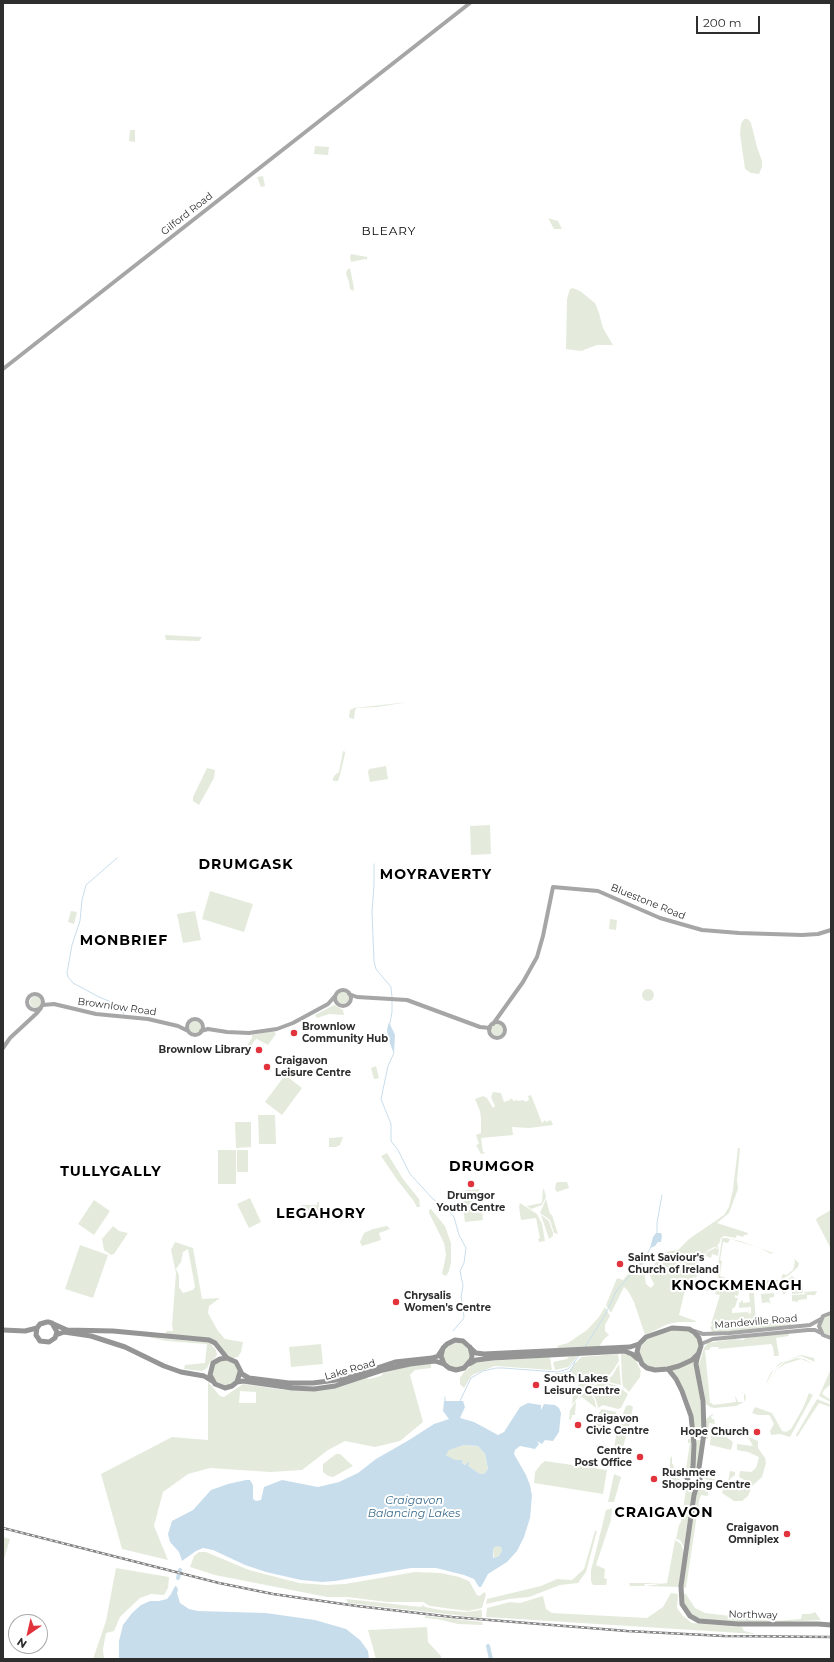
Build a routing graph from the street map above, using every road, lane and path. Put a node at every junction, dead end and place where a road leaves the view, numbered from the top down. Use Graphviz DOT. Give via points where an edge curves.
graph roads {
  1 [pos="470,3"];
  2 [pos="3,369"];
  3 [pos="831,930"];
  4 [pos="350,994"];
  5 [pos="335,996"];
  6 [pos="42,997"];
  7 [pos="357,997"];
  8 [pos="350,1001"];
  9 [pos="54,1004"];
  10 [pos="328,1004"];
  11 [pos="339,1004"];
  12 [pos="42,1007"];
  13 [pos="32,1009"];
  14 [pos="501,1013"];
  15 [pos="31,1019"];
  16 [pos="201,1022"];
  17 [pos="188,1024"];
  18 [pos="502,1024"];
  19 [pos="476,1025"];
  20 [pos="178,1026"];
  21 [pos="491,1026"];
  22 [pos="215,1030"];
  23 [pos="202,1031"];
  24 [pos="188,1032"];
  25 [pos="491,1035"];
  26 [pos="3,1048"];
  27 [pos="831,1313"];
  28 [pos="821,1319"];
  29 [pos="52,1324"];
  30 [pos="37,1328"];
  31 [pos="3,1330"];
  32 [pos="692,1330"];
  33 [pos="25,1331"];
  34 [pos="821,1333"];
  35 [pos="56,1335"];
  36 [pos="831,1338"];
  37 [pos="38,1339"];
  38 [pos="640,1344"];
  39 [pos="701,1344"];
  40 [pos="470,1347"];
  41 [pos="442,1350"];
  42 [pos="582,1352"];
  43 [pos="699,1353"];
  44 [pos="227,1358"];
  45 [pos="640,1361"];
  46 [pos="444,1364"];
  47 [pos="469,1364"];
  48 [pos="668,1369"];
  49 [pos="240,1372"];
  50 [pos="213,1382"];
  51 [pos="237,1382"];
  52 [pos="690,1474"];
  53 [pos="699,1475"];
  54 [pos="690,1485"];
  55 [pos="698,1485"];
  56 [pos="694,1495"];
  57 [pos="831,1621"];
  58 [pos="818,1624"];
  59 [pos="831,1625"];
  1 -- 2 [label="main road, Gilford Road"];
  3 -- 14 [label="main road, Bluestone Road" via="802,935 702,930 660,918 598,891 553,887 544,936 537,957"];
  4 -- 5 [label="main road" via="340,990"];
  4 -- 7 [label="main road"];
  4 -- 8 [label="main road"];
  5 -- 10 [label="main road"];
  5 -- 11 [label="main road"];
  6 -- 9 [label="main road, Brownlow Road"];
  6 -- 12 [label="main road"];
  6 -- 13 [label="main road" via="35,994 29,998 28,1004"];
  7 -- 8 [label="main road"];
  7 -- 19 [label="main road" via="407,1000"];
  8 -- 11 [label="main road" via="346,1005"];
  9 -- 12 [label="main road, Brownlow Road"];
  9 -- 20 [label="main road, Brownlow Road" via="96,1014 159,1021"];
  10 -- 11 [label="main road"];
  10 -- 22 [label="main road" via="277,1029 251,1033"];
  12 -- 13 [label="main road"];
  12 -- 15 [label="main road"];
  13 -- 15 [label="main road"];
  14 -- 18 [label="main road"];
  14 -- 21 [label="main road"];
  15 -- 26 [label="main road"];
  16 -- 17 [label="main road" via="193,1020"];
  16 -- 22 [label="main road"];
  16 -- 23 [label="main road"];
  17 -- 20 [label="main road, Brownlow Road"];
  17 -- 24 [label="main road"];
  18 -- 21 [label="main road" via="497,1022"];
  18 -- 25 [label="main road" via="505,1030 503,1036 497,1038"];
  19 -- 21 [label="main road"];
  19 -- 25 [label="main road"];
  20 -- 24 [label="main road, Brownlow Road"];
  21 -- 25 [label="main road"];
  22 -- 23 [label="main road"];
  23 -- 24 [label="main road" via="195,1035"];
  27 -- 28 [label="main road, Mandeville Road"];
  28 -- 32 [label="main road, Mandeville Road" via="810,1325 713,1335"];
  28 -- 34 [label="main road"];
  29 -- 30 [label="highway" via="42,1323"];
  29 -- 35 [label="highway" via="56,1329"];
  29 -- 44 [label="highway" via="66,1330 113,1331 209,1340 215,1343"];
  30 -- 33 [label="highway"];
  30 -- 37 [label="highway"];
  31 -- 33 [label="highway"];
  32 -- 38 [label="highway" via="666,1330 646,1337"];
  32 -- 39 [label="highway"];
  33 -- 37 [label="highway"];
  34 -- 36 [label="main road, Mandeville Road"];
  34 -- 39 [label="main road, Mandeville Road" via="808,1330 713,1339"];
  35 -- 37 [label="highway" via="49,1342"];
  35 -- 50 [label="highway" via="64,1332 91,1336 181,1372 204,1376"];
  38 -- 42 [label="highway"];
  38 -- 45 [label="highway" via="637,1352"];
  39 -- 43 [label="highway"];
  40 -- 41 [label="highway" via="463,1341 455,1340"];
  40 -- 42 [label="highway" via="476,1353 484,1354"];
  40 -- 47 [label="highway" via="472,1356"];
  41 -- 46 [label="highway"];
  41 -- 49 [label="highway, Lake Road" via="438,1356 432,1358 395,1362 344,1379 313,1384 249,1378"];
  42 -- 45 [label="highway" via="627,1352"];
  42 -- 47 [label="highway" via="493,1358 476,1360"];
  43 -- 48 [label="highway" via="688,1362"];
  43 -- 53 [label="highway" via="696,1364 704,1422"];
  44 -- 49 [label="highway" via="236,1362"];
  44 -- 50 [label="highway" via="216,1360 211,1367 210,1375"];
  45 -- 48 [label="highway" via="650,1369"];
  46 -- 47 [label="highway" via="456,1370"];
  46 -- 51 [label="highway, Lake Road" via="410,1364 335,1386 314,1388"];
  48 -- 52 [label="highway" via="682,1391 692,1421 694,1444 693,1467"];
  49 -- 51 [label="highway"];
  50 -- 51 [label="highway" via="225,1388"];
  52 -- 53 [label="highway" via="695,1472"];
  52 -- 54 [label="highway" via="687,1480"];
  53 -- 55 [label="highway"];
  54 -- 55 [label="highway"];
  54 -- 56 [label="highway"];
  55 -- 56 [label="highway"];
  56 -- 58 [label="highway, Northway" via="681,1594 684,1609 690,1616 698,1620 738,1624"];
  57 -- 58 [label="highway, Northway"];
  58 -- 59 [label="highway, Northway"];
}
